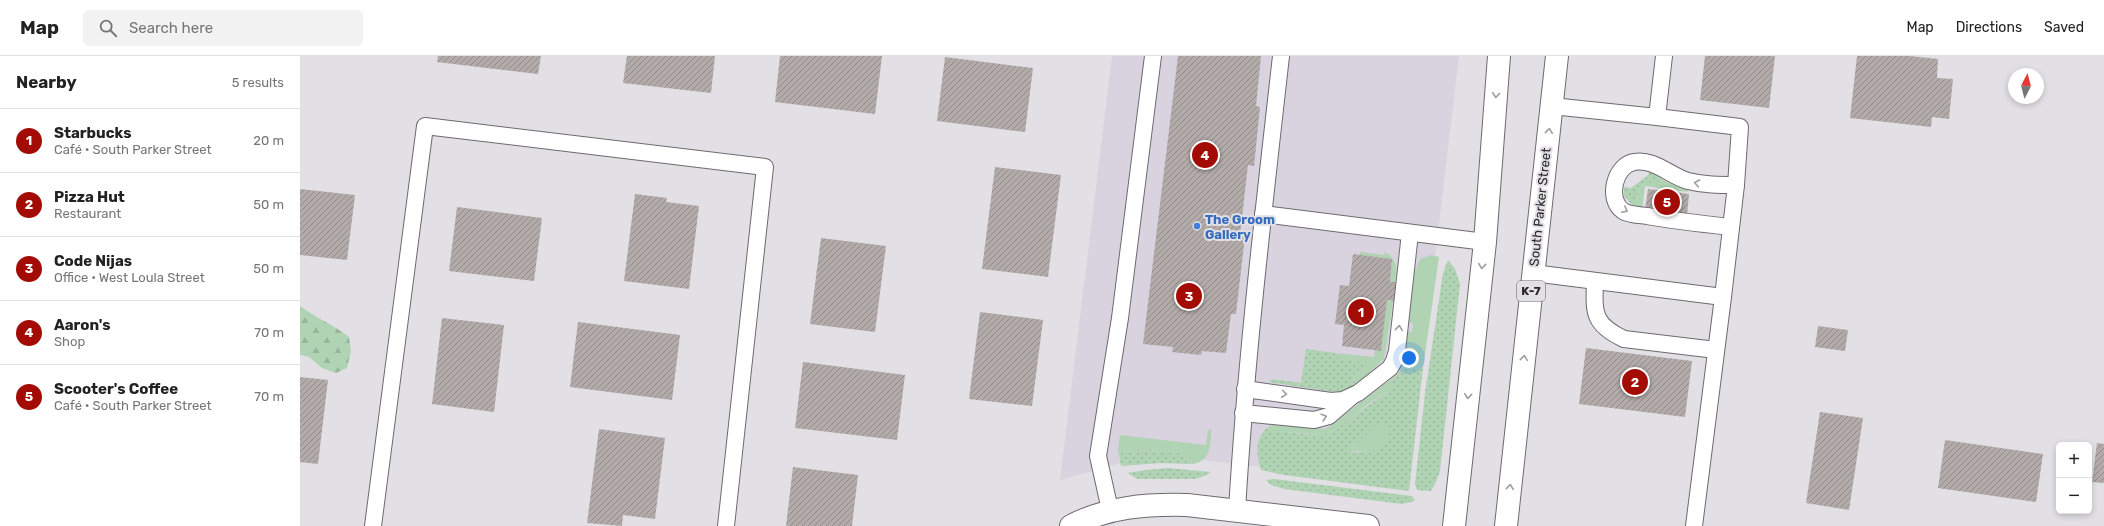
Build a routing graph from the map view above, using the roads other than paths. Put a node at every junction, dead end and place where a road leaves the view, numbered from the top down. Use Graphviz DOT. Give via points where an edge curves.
graph roads {
  1 [pos="1153,56"];
  2 [pos="1281,56"];
  3 [pos="1499,56"];
  4 [pos="1557,56"];
  5 [pos="1664,56"];
  6 [pos="1552,106"];
  7 [pos="1657,117"];
  8 [pos="1736,185"];
  9 [pos="1263,214"];
  10 [pos="1731,227"];
  11 [pos="1410,233"];
  12 [pos="1485,242"];
  13 [pos="1533,273"];
  14 [pos="1595,281"];
  15 [pos="1723,297"];
  16 [pos="1716,350"];
  17 [pos="1245,389"];
  18 [pos="1352,397"];
  19 [pos="1243,413"];
  20 [pos="1110,510"];
  21 [pos="1237,510"];
  22 [pos="1080,524"];
  23 [pos="373,526"];
  24 [pos="726,526"];
  25 [pos="1368,526"];
  26 [pos="1454,526"];
  27 [pos="1506,526"];
  28 [pos="1694,526"];
  1 -- 20 [label="lane" via="1120,318 1098,456"];
  2 -- 9 [label="lane"];
  3 -- 12 [label="main road, one-way"];
  4 -- 6 [label="main road, South Parker Street / K-7"];
  5 -- 7 [label="lane"];
  6 -- 7 [label="lane"];
  13 -- 6 [label="main road, South Parker Street / K-7, one-way"];
  7 -- 8 [label="lane" via="1740,127"];
  8 -- 10 [label="lane"];
  8 -- 10 [label="lane, one-way" via="1698,183 1647,162 1635,162 1627,164 1620,172 1615,188 1617,205 1624,211"];
  9 -- 11 [label="lane"];
  9 -- 17 [label="lane"];
  10 -- 15 [label="lane"];
  11 -- 12 [label="lane"];
  18 -- 11 [label="lane, one-way" via="1390,368 1394,361"];
  12 -- 26 [label="main road, one-way"];
  13 -- 14 [label="lane"];
  27 -- 13 [label="main road, South Parker Street / K-7, one-way"];
  14 -- 15 [label="lane"];
  14 -- 16 [label="lane" via="1594,310 1605,327 1615,334 1624,339"];
  15 -- 16 [label="lane"];
  16 -- 28 [label="lane"];
  17 -- 18 [label="lane, one-way" via="1331,401"];
  17 -- 19 [label="lane"];
  19 -- 18 [label="lane, one-way" via="1314,420 1329,416"];
  19 -- 21 [label="lane"];
  20 -- 21 [label="main road" via="1158,504"];
  20 -- 22 [label="main road"];
  21 -- 25 [label="main road"];
  23 -- 24 [label="lane" via="425,126 765,167"];
}
